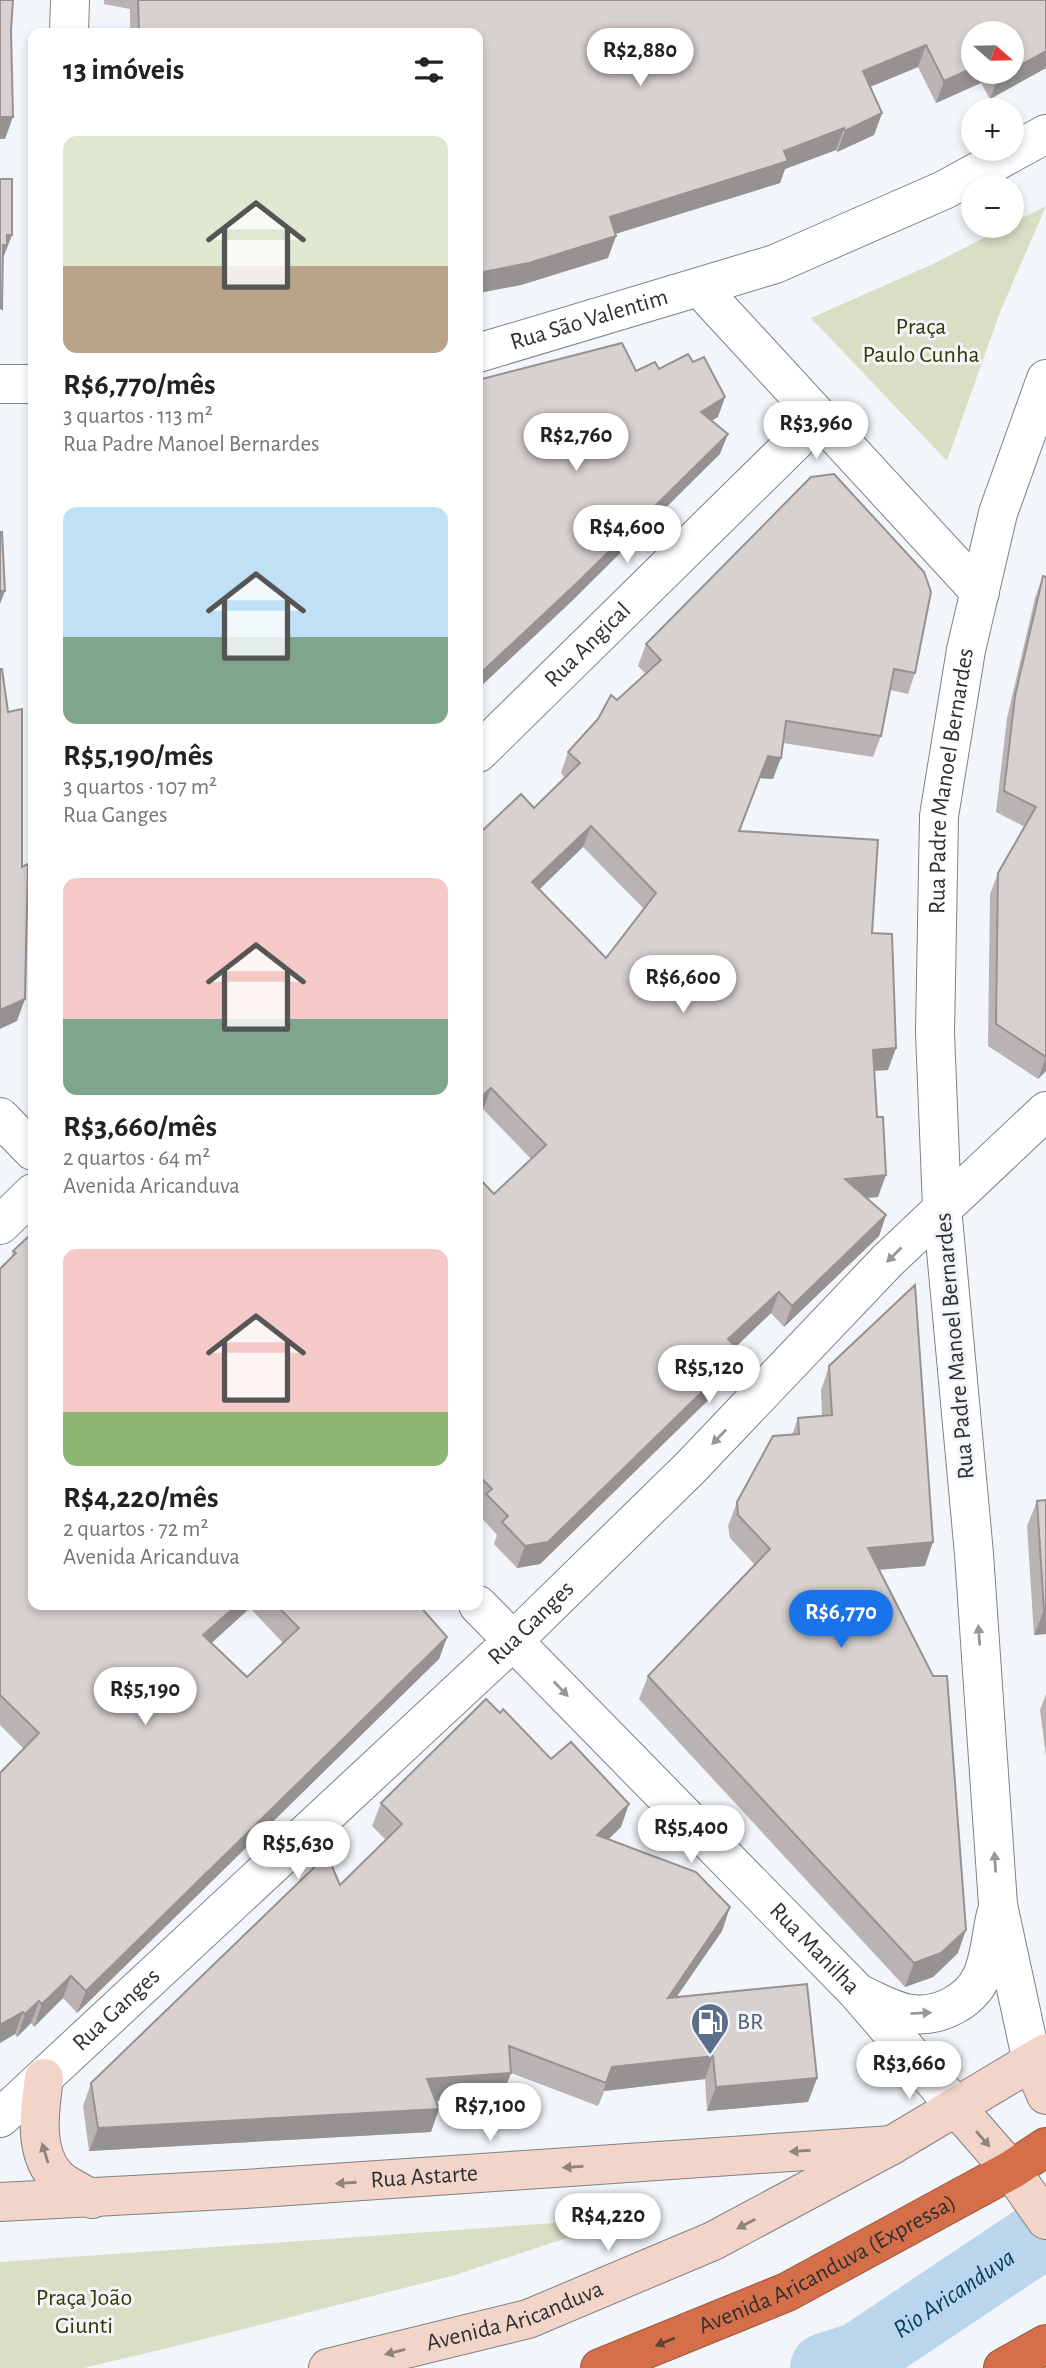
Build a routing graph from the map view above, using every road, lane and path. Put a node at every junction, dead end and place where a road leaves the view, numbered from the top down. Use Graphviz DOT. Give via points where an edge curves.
graph roads {
  1 [pos="70,0"];
  2 [pos="69,28"];
  3 [pos="1046,134"];
  4 [pos="700,288"];
  5 [pos="483,353"];
  6 [pos="1046,379"];
  7 [pos="0,384"];
  8 [pos="28,384"];
  9 [pos="818,419"];
  10 [pos="980,592"];
  11 [pos="483,748"];
  12 [pos="1046,1111"];
  13 [pos="0,1117"];
  14 [pos="28,1146"];
  15 [pos="28,1198"];
  16 [pos="942,1207"];
  17 [pos="0,1225"];
  18 [pos="483,1610"];
  19 [pos="513,1641"];
  20 [pos="998,1905"];
  21 [pos="857,1992"];
  22 [pos="1041,2070"];
  23 [pos="44,2078"];
  24 [pos="956,2107"];
  25 [pos="0,2119"];
  26 [pos="892,2145"];
  27 [pos="1046,2147"];
  28 [pos="1011,2170"];
  29 [pos="92,2199"];
  30 [pos="0,2202"];
  31 [pos="1042,2214"];
  32 [pos="1046,2344"];
  33 [pos="328,2368"];
  34 [pos="600,2368"];
  35 [pos="1003,2368"];
  1 -- 2 [label="street"];
  3 -- 4 [label="street" via="944,190 775,264"];
  4 -- 5 [label="street, Rua São Valentim"];
  4 -- 9 [label="street"];
  6 -- 10 [label="street" via="998,513"];
  7 -- 8 [label="street"];
  9 -- 10 [label="street"];
  9 -- 11 [label="street, Rua Angical"];
  10 -- 16 [label="street, Rua Padre Manoel Bernardes" via="939,816 934,1033"];
  12 -- 16 [label="street, Rua Ganges"];
  13 -- 14 [label="street"];
  15 -- 17 [label="street"];
  16 -- 19 [label="street, Rua Ganges, one-way" via="690,1468"];
  20 -- 16 [label="street, Rua Padre Manoel Bernardes, one-way" via="974,1554"];
  18 -- 19 [label="street, Rua Manilha"];
  19 -- 21 [label="street, Rua Manilha, one-way"];
  19 -- 23 [label="street, Rua Ganges"];
  21 -- 20 [label="street, one-way" via="914,2015 963,2001 981,1978"];
  20 -- 22 [label="street, Rua Padre Manoel Bernardes"];
  21 -- 24 [label="street, Rua Manilha"];
  22 -- 24 [label="main road, Avenida Aricanduva"];
  23 -- 25 [label="street, Rua Ganges"];
  29 -- 23 [label="main road, one-way" via="55,2175 45,2157 39,2113"];
  24 -- 26 [label="main road, Avenida Aricanduva"];
  24 -- 28 [label="main road, Rua Manilha, one-way"];
  26 -- 29 [label="main road, Rua Astarte, one-way"];
  26 -- 33 [label="main road, Avenida Aricanduva, one-way" via="713,2241 528,2319"];
  27 -- 28 [label="highway, Avenida Aricanduva (Expressa)"];
  28 -- 31 [label="main road, Rua Manilha"];
  28 -- 34 [label="highway, Avenida Aricanduva (Expressa), one-way" via="787,2292"];
  29 -- 30 [label="main road, Rua Astarte"];
  32 -- 35 [label="highway"];
}
